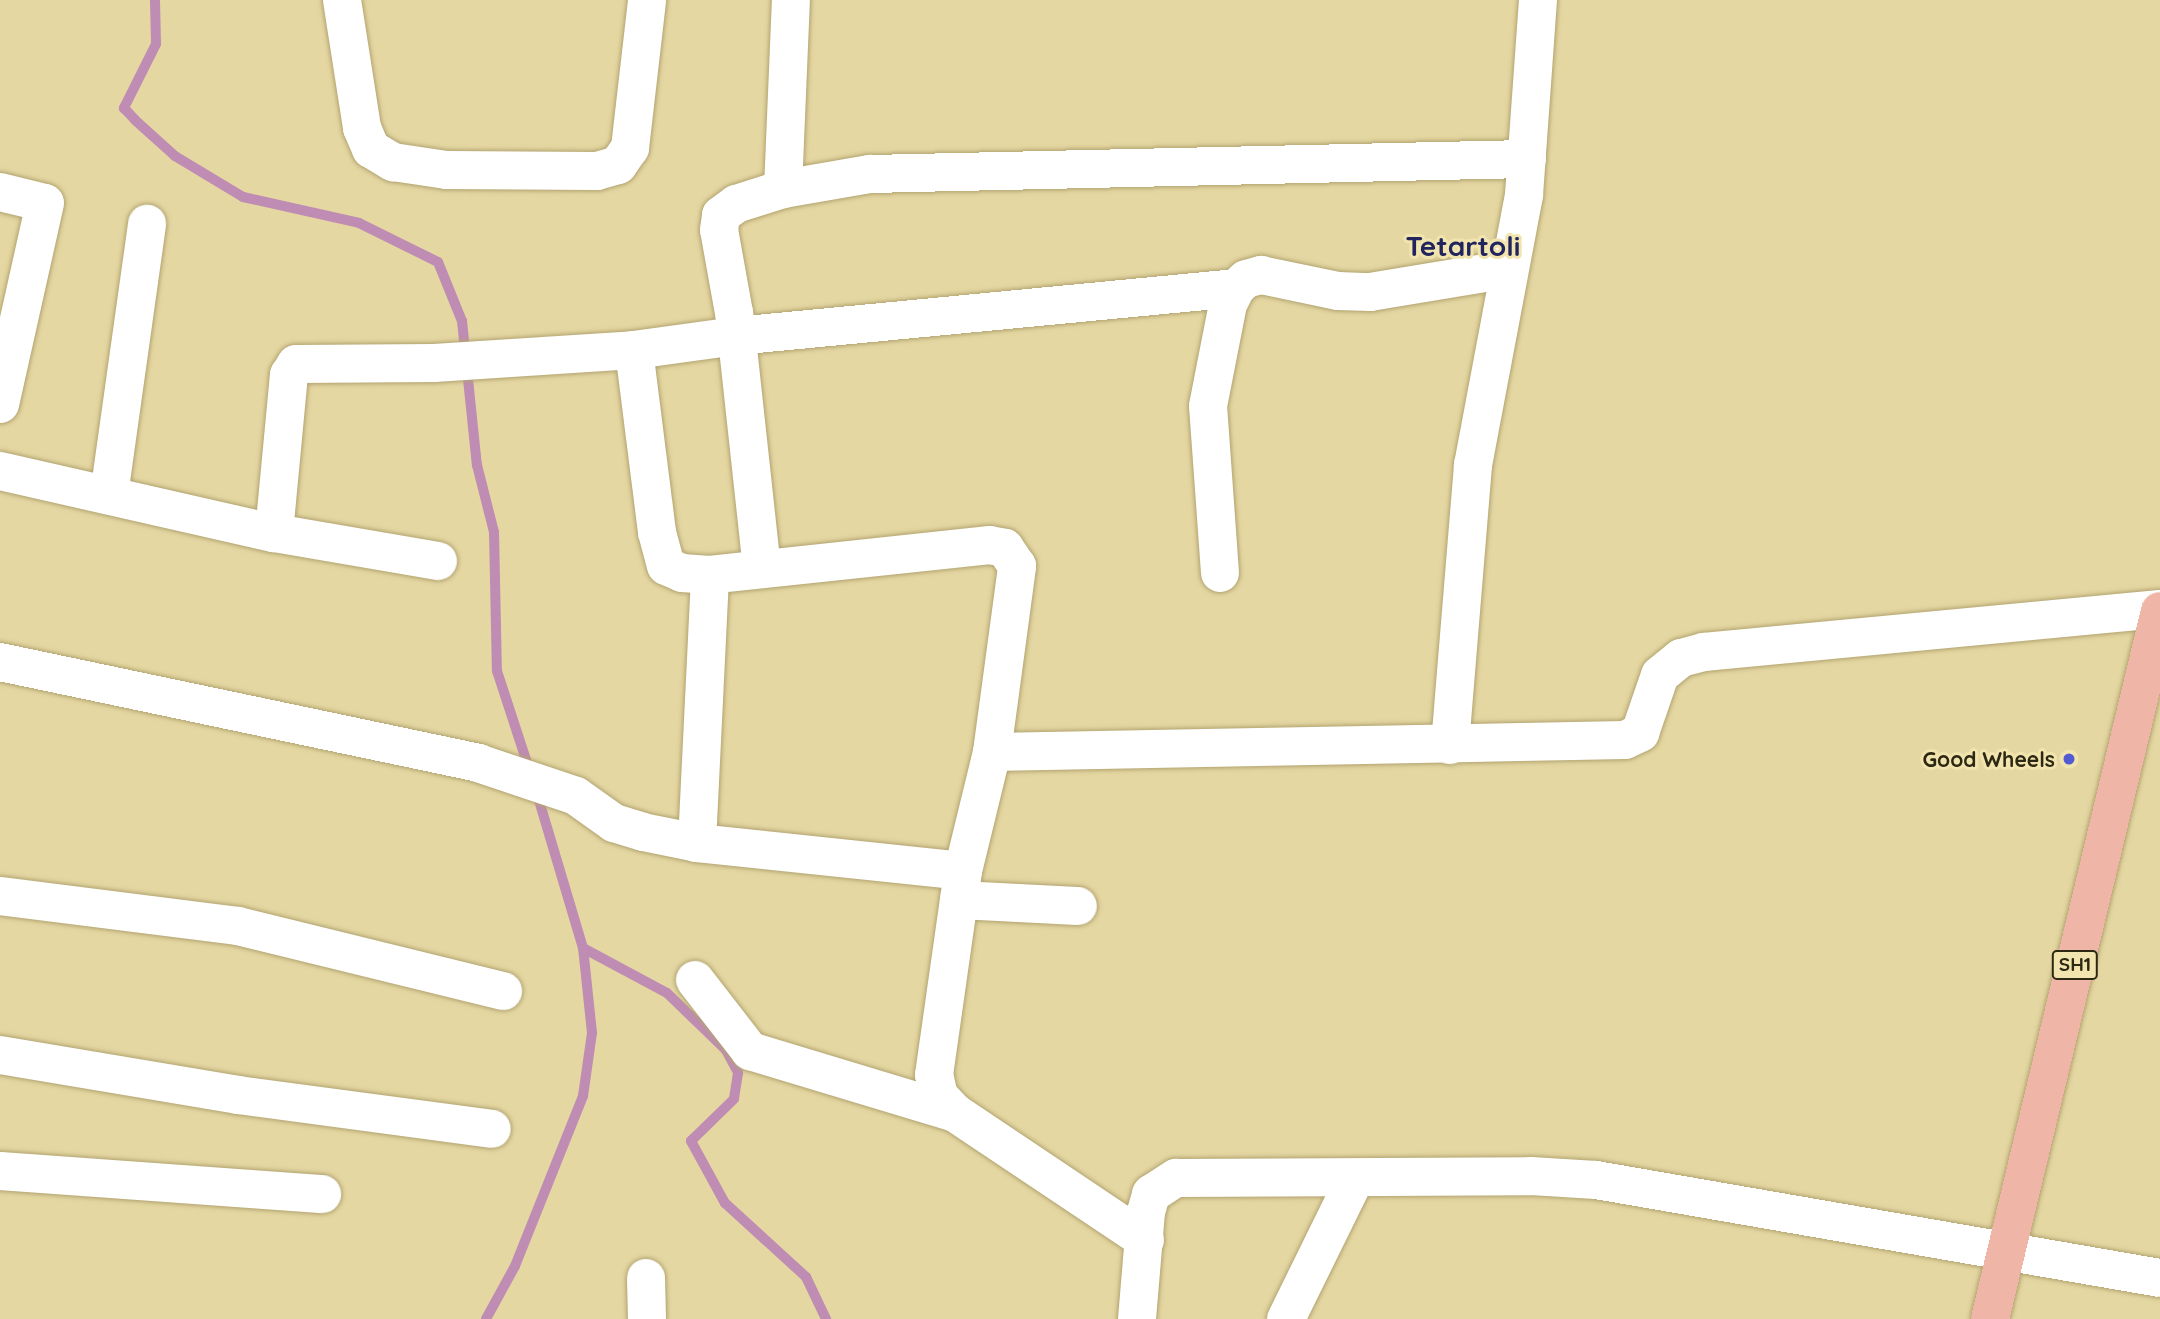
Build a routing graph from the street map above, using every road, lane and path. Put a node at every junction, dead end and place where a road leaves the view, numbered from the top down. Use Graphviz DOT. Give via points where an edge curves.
graph roads {
  1 [pos="342,0"];
  2 [pos="647,0"];
  3 [pos="791,0"];
  4 [pos="1538,0"];
  5 [pos="1527,159"];
  6 [pos="783,189"];
  7 [pos="0,192"];
  8 [pos="146,224"];
  9 [pos="1509,270"];
  10 [pos="1236,288"];
  11 [pos="736,336"];
  12 [pos="634,350"];
  13 [pos="0,404"];
  14 [pos="0,471"];
  15 [pos="110,495"];
  16 [pos="274,533"];
  17 [pos="438,561"];
  18 [pos="762,569"];
  19 [pos="1220,572"];
  20 [pos="710,575"];
  21 [pos="2160,610"];
  22 [pos="0,662"];
  23 [pos="1450,745"];
  24 [pos="992,752"];
  25 [pos="697,843"];
  26 [pos="961,885"];
  27 [pos="0,896"];
  28 [pos="1078,906"];
  29 [pos="695,980"];
  30 [pos="503,991"];
  31 [pos="0,1055"];
  32 [pos="955,1113"];
  33 [pos="492,1129"];
  34 [pos="0,1171"];
  35 [pos="1355,1179"];
  36 [pos="322,1194"];
  37 [pos="1145,1240"];
  38 [pos="2006,1253"];
  39 [pos="646,1278"];
  40 [pos="2160,1278"];
  41 [pos="647,1319"];
  42 [pos="1137,1319"];
  43 [pos="1286,1319"];
  44 [pos="1990,1319"];
  1 -- 2 [label="street" via="362,128 371,149 393,162 446,170 597,172 618,165 630,148"];
  3 -- 6 [label="street"];
  4 -- 5 [label="street"];
  5 -- 6 [label="street" via="870,174"];
  5 -- 9 [label="street"];
  6 -- 11 [label="street" via="736,204 721,215 719,230"];
  7 -- 13 [label="street" via="45,203"];
  8 -- 15 [label="street"];
  9 -- 10 [label="street" via="1370,292 1338,291 1261,275"];
  9 -- 23 [label="street" via="1473,466"];
  10 -- 11 [label="street"];
  10 -- 19 [label="street" via="1228,304 1208,406"];
  11 -- 12 [label="street"];
  11 -- 18 [label="street"];
  12 -- 16 [label="street" via="434,363 296,364 289,375"];
  12 -- 20 [label="street" via="660,552 666,566 682,573"];
  14 -- 15 [label="street"];
  15 -- 16 [label="street"];
  16 -- 17 [label="street"];
  18 -- 20 [label="street"];
  18 -- 24 [label="street" via="990,545 1005,548 1017,566"];
  20 -- 25 [label="street"];
  21 -- 23 [label="street" via="1704,652 1681,657 1660,675 1640,733 1625,740"];
  21 -- 38 [label="main road, SH1"];
  22 -- 25 [label="street" via="478,763 576,796 614,823"];
  23 -- 24 [label="street"];
  24 -- 26 [label="street"];
  25 -- 26 [label="street"];
  26 -- 28 [label="street"];
  26 -- 32 [label="street" via="934,1075 939,1096"];
  27 -- 30 [label="street" via="238,926"];
  29 -- 32 [label="street" via="750,1051"];
  31 -- 33 [label="street" via="238,1096"];
  32 -- 37 [label="street"];
  34 -- 36 [label="street"];
  35 -- 37 [label="street" via="1176,1178 1151,1194"];
  35 -- 38 [label="street" via="1531,1176 1596,1180"];
  35 -- 43 [label="street"];
  37 -- 42 [label="street"];
  38 -- 40 [label="street"];
  38 -- 44 [label="main road, SH1"];
  39 -- 41 [label="street"];
}
